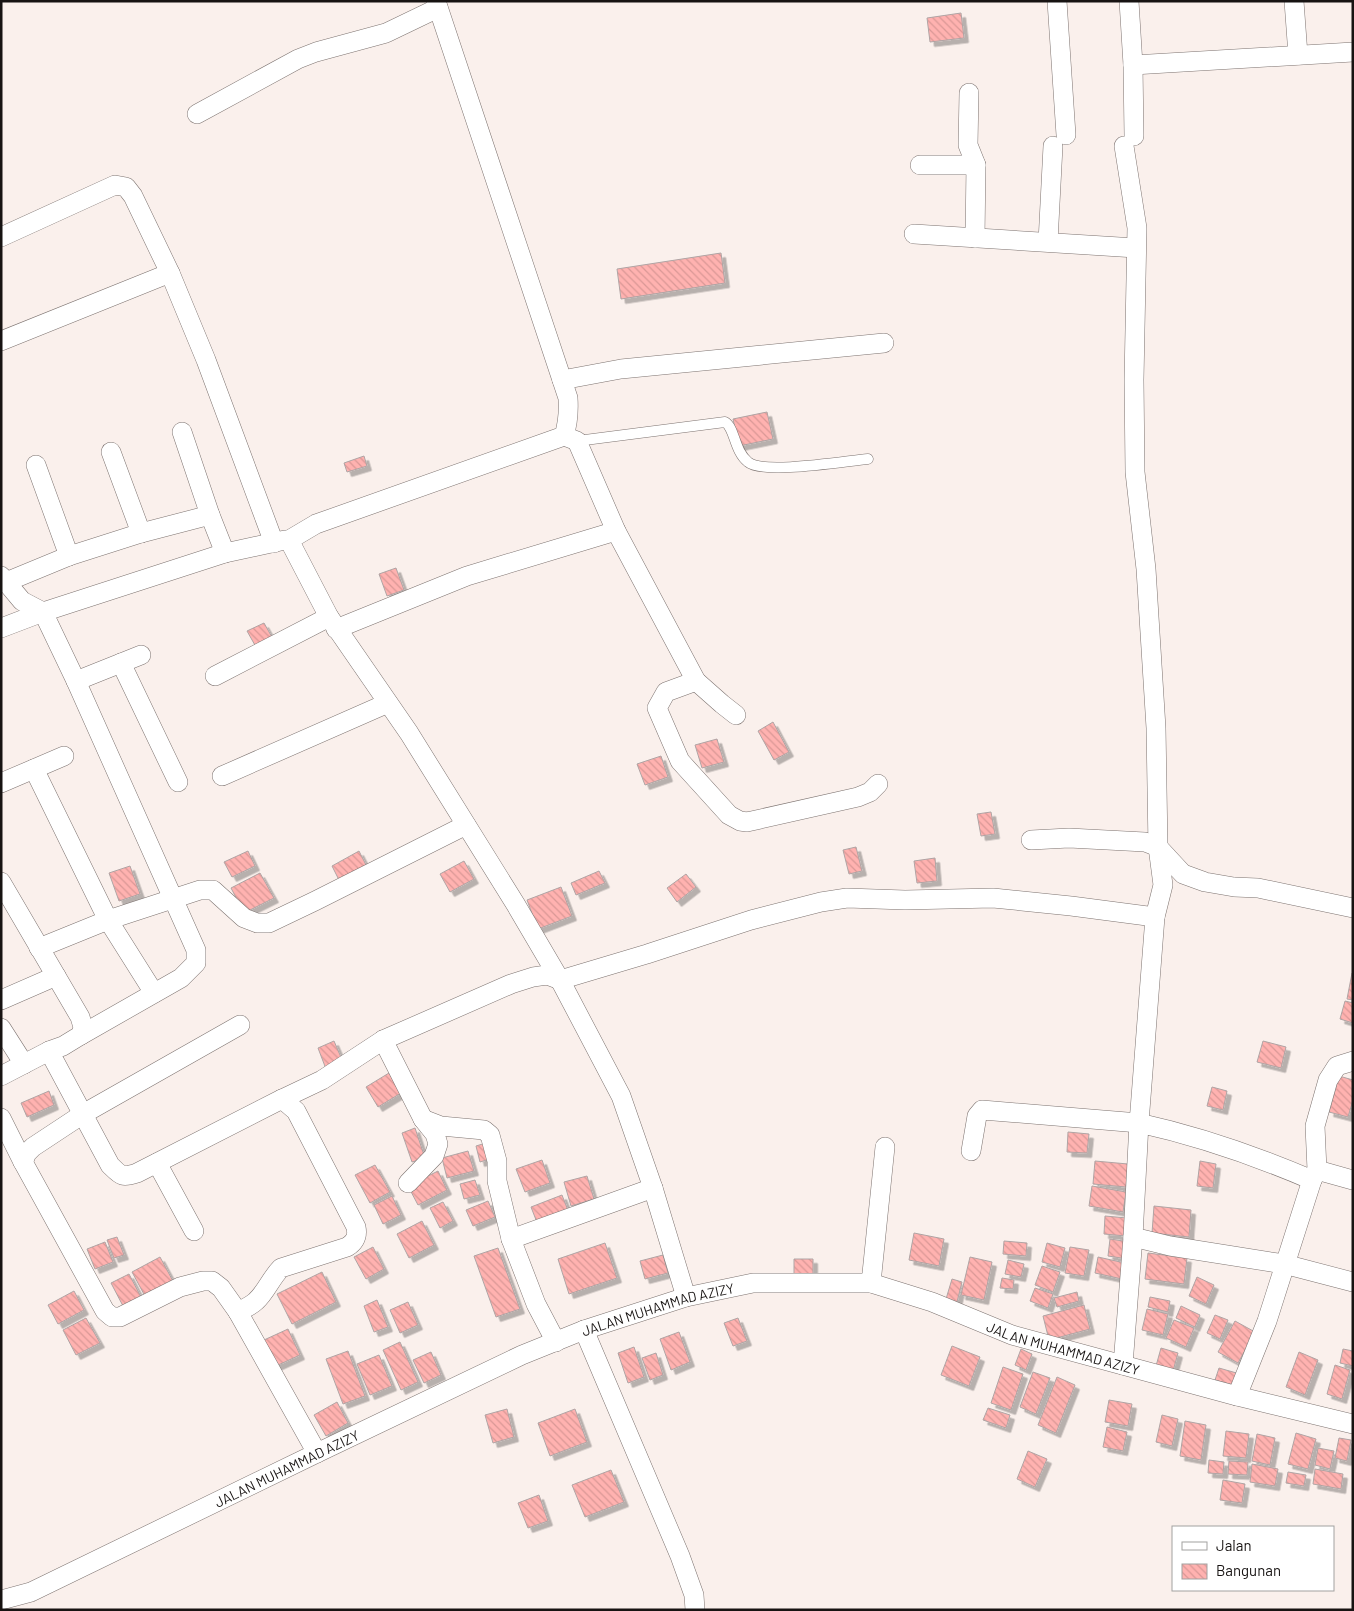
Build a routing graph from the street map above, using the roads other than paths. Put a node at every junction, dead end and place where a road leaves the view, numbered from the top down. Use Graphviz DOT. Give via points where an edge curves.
graph roads {
  1 [pos="1057,1"];
  2 [pos="1129,1"];
  3 [pos="1294,1"];
  4 [pos="437,4"];
  5 [pos="1353,52"];
  6 [pos="1298,55"];
  7 [pos="1133,65"];
  8 [pos="969,93"];
  9 [pos="197,114"];
  10 [pos="920,165"];
  11 [pos="976,165"];
  12 [pos="914,234"];
  13 [pos="1,237"];
  14 [pos="976,238"];
  15 [pos="1048,242"];
  16 [pos="1136,248"];
  17 [pos="170,273"];
  18 [pos="1,341"];
  19 [pos="884,343"];
  20 [pos="562,380"];
  21 [pos="182,432"];
  22 [pos="570,439"];
  23 [pos="111,452"];
  24 [pos="868,459"];
  25 [pos="36,465"];
  26 [pos="210,515"];
  27 [pos="616,531"];
  28 [pos="142,533"];
  29 [pos="282,541"];
  30 [pos="226,553"];
  31 [pos="69,556"];
  32 [pos="3,580"];
  33 [pos="43,612"];
  34 [pos="333,623"];
  35 [pos="1,628"];
  36 [pos="141,654"];
  37 [pos="121,662"];
  38 [pos="215,676"];
  39 [pos="696,680"];
  40 [pos="76,681"];
  41 [pos="388,703"];
  42 [pos="736,715"];
  43 [pos="64,756"];
  44 [pos="34,769"];
  45 [pos="222,776"];
  46 [pos="178,782"];
  47 [pos="1,783"];
  48 [pos="878,784"];
  49 [pos="466,825"];
  50 [pos="1031,840"];
  51 [pos="1158,847"];
  52 [pos="1183,874"];
  53 [pos="1,882"];
  54 [pos="1162,885"];
  55 [pos="173,898"];
  56 [pos="1353,908"];
  57 [pos="1155,917"];
  58 [pos="108,920"];
  59 [pos="39,948"];
  60 [pos="56,976"];
  61 [pos="560,980"];
  62 [pos="154,993"];
  63 [pos="1,1000"];
  64 [pos="240,1025"];
  65 [pos="1,1028"];
  66 [pos="81,1035"];
  67 [pos="383,1040"];
  68 [pos="49,1051"];
  69 [pos="1353,1061"];
  70 [pos="24,1064"];
  71 [pos="1,1076"];
  72 [pos="282,1099"];
  73 [pos="83,1114"];
  74 [pos="1,1118"];
  75 [pos="423,1118"];
  76 [pos="1139,1123"];
  77 [pos="885,1148"];
  78 [pos="971,1151"];
  79 [pos="23,1162"];
  80 [pos="157,1163"];
  81 [pos="1314,1175"];
  82 [pos="1353,1180"];
  83 [pos="408,1182"];
  84 [pos="653,1188"];
  85 [pos="194,1230"];
  86 [pos="1132,1237"];
  87 [pos="511,1239"];
  88 [pos="1284,1264"];
  89 [pos="1353,1282"];
  90 [pos="871,1283"];
  91 [pos="686,1297"];
  92 [pos="238,1312"];
  93 [pos="584,1330"];
  94 [pos="556,1342"];
  95 [pos="1123,1365"];
  96 [pos="1237,1396"];
  97 [pos="1353,1424"];
  98 [pos="316,1453"];
  99 [pos="1,1600"];
  100 [pos="695,1610"];
  1 -- 15 [label="street" via="1060,140"];
  2 -- 7 [label="street"];
  3 -- 6 [label="street"];
  4 -- 9 [label="street" via="386,33 298,59"];
  4 -- 20 [label="street"];
  5 -- 6 [label="street"];
  6 -- 7 [label="street"];
  7 -- 16 [label="street" via="1129,141"];
  8 -- 11 [label="street" via="968,145"];
  10 -- 11 [label="street"];
  11 -- 14 [label="street"];
  12 -- 14 [label="street"];
  13 -- 17 [label="street" via="115,186 126,187"];
  14 -- 15 [label="street"];
  15 -- 16 [label="street"];
  16 -- 51 [label="street" via="1135,472 1146,569 1156,728"];
  17 -- 18 [label="street"];
  17 -- 29 [label="street"];
  19 -- 20 [label="street" via="620,369"];
  20 -- 22 [label="street" via="568,398"];
  21 -- 26 [label="street"];
  22 -- 24 [label="lane" via="725,422 731,427 739,451 757,467 780,468"];
  22 -- 27 [label="street"];
  22 -- 29 [label="street" via="316,524"];
  23 -- 28 [label="street"];
  25 -- 31 [label="street"];
  26 -- 28 [label="street"];
  26 -- 30 [label="street"];
  27 -- 34 [label="street" via="467,576"];
  27 -- 39 [label="street"];
  28 -- 31 [label="street"];
  29 -- 30 [label="street"];
  29 -- 34 [label="street"];
  30 -- 33 [label="street"];
  31 -- 32 [label="street"];
  32 -- 33 [label="street" via="22,601"];
  33 -- 35 [label="street"];
  33 -- 40 [label="street"];
  34 -- 38 [label="street"];
  34 -- 41 [label="street"];
  36 -- 37 [label="street"];
  37 -- 40 [label="street"];
  37 -- 46 [label="street"];
  39 -- 42 [label="street"];
  39 -- 48 [label="street" via="666,692 657,708 680,761 729,815 747,822 858,797"];
  40 -- 55 [label="street"];
  41 -- 45 [label="street"];
  41 -- 49 [label="street"];
  43 -- 44 [label="street"];
  44 -- 47 [label="street"];
  44 -- 58 [label="street"];
  49 -- 55 [label="street" via="269,923 244,918 213,890 200,890"];
  49 -- 61 [label="street"];
  50 -- 51 [label="street" via="1121,840"];
  51 -- 52 [label="street"];
  51 -- 54 [label="street"];
  52 -- 54 [label="street"];
  52 -- 56 [label="street" via="1205,882 1258,888"];
  53 -- 59 [label="street"];
  54 -- 57 [label="street"];
  55 -- 58 [label="street"];
  55 -- 62 [label="street" via="196,950 196,963 181,978"];
  57 -- 61 [label="street" via="993,898 847,898 751,920"];
  57 -- 76 [label="street"];
  58 -- 59 [label="street"];
  58 -- 62 [label="street"];
  59 -- 60 [label="street"];
  60 -- 63 [label="street"];
  60 -- 66 [label="street" via="80,1016 84,1027"];
  61 -- 67 [label="street" via="547,975 511,984"];
  61 -- 84 [label="street" via="621,1096"];
  62 -- 66 [label="street"];
  64 -- 73 [label="street"];
  65 -- 70 [label="street"];
  66 -- 68 [label="street"];
  67 -- 72 [label="street" via="322,1080"];
  67 -- 75 [label="street"];
  68 -- 70 [label="street"];
  68 -- 73 [label="street"];
  69 -- 81 [label="street" via="1337,1066 1328,1080 1315,1126"];
  70 -- 71 [label="street"];
  72 -- 80 [label="street"];
  72 -- 92 [label="street" via="296,1111 356,1227 357,1237 347,1247 281,1268 255,1302"];
  73 -- 79 [label="street" via="33,1147"];
  73 -- 80 [label="street" via="110,1165 120,1176 128,1177"];
  74 -- 79 [label="street"];
  75 -- 83 [label="street" via="438,1144 434,1156"];
  75 -- 87 [label="street" via="441,1126 484,1130 490,1134"];
  76 -- 78 [label="street" via="982,1110 977,1116"];
  76 -- 81 [label="street" via="1175,1131"];
  76 -- 86 [label="street"];
  77 -- 90 [label="street"];
  79 -- 92 [label="street" via="105,1311 112,1317 120,1317 180,1287 203,1281 212,1281 221,1288"];
  80 -- 85 [label="street"];
  81 -- 82 [label="street"];
  81 -- 88 [label="street"];
  84 -- 87 [label="street"];
  84 -- 91 [label="street"];
  86 -- 88 [label="street"];
  86 -- 95 [label="street"];
  87 -- 94 [label="street" via="536,1304"];
  88 -- 89 [label="street"];
  88 -- 96 [label="street"];
  90 -- 91 [label="street, JALAN MUHAMMAD AZIZY" via="753,1283"];
  90 -- 95 [label="street, JALAN MUHAMMAD AZIZY" via="932,1302 1012,1335"];
  91 -- 93 [label="street, JALAN MUHAMMAD AZIZY"];
  92 -- 98 [label="street"];
  93 -- 94 [label="street, JALAN MUHAMMAD AZIZY"];
  93 -- 100 [label="street" via="684,1564 694,1594"];
  94 -- 98 [label="street, JALAN MUHAMMAD AZIZY"];
  95 -- 96 [label="street, JALAN MUHAMMAD AZIZY"];
  96 -- 97 [label="street, JALAN MUHAMMAD AZIZY"];
  98 -- 99 [label="street, JALAN MUHAMMAD AZIZY" via="31,1592"];
}
